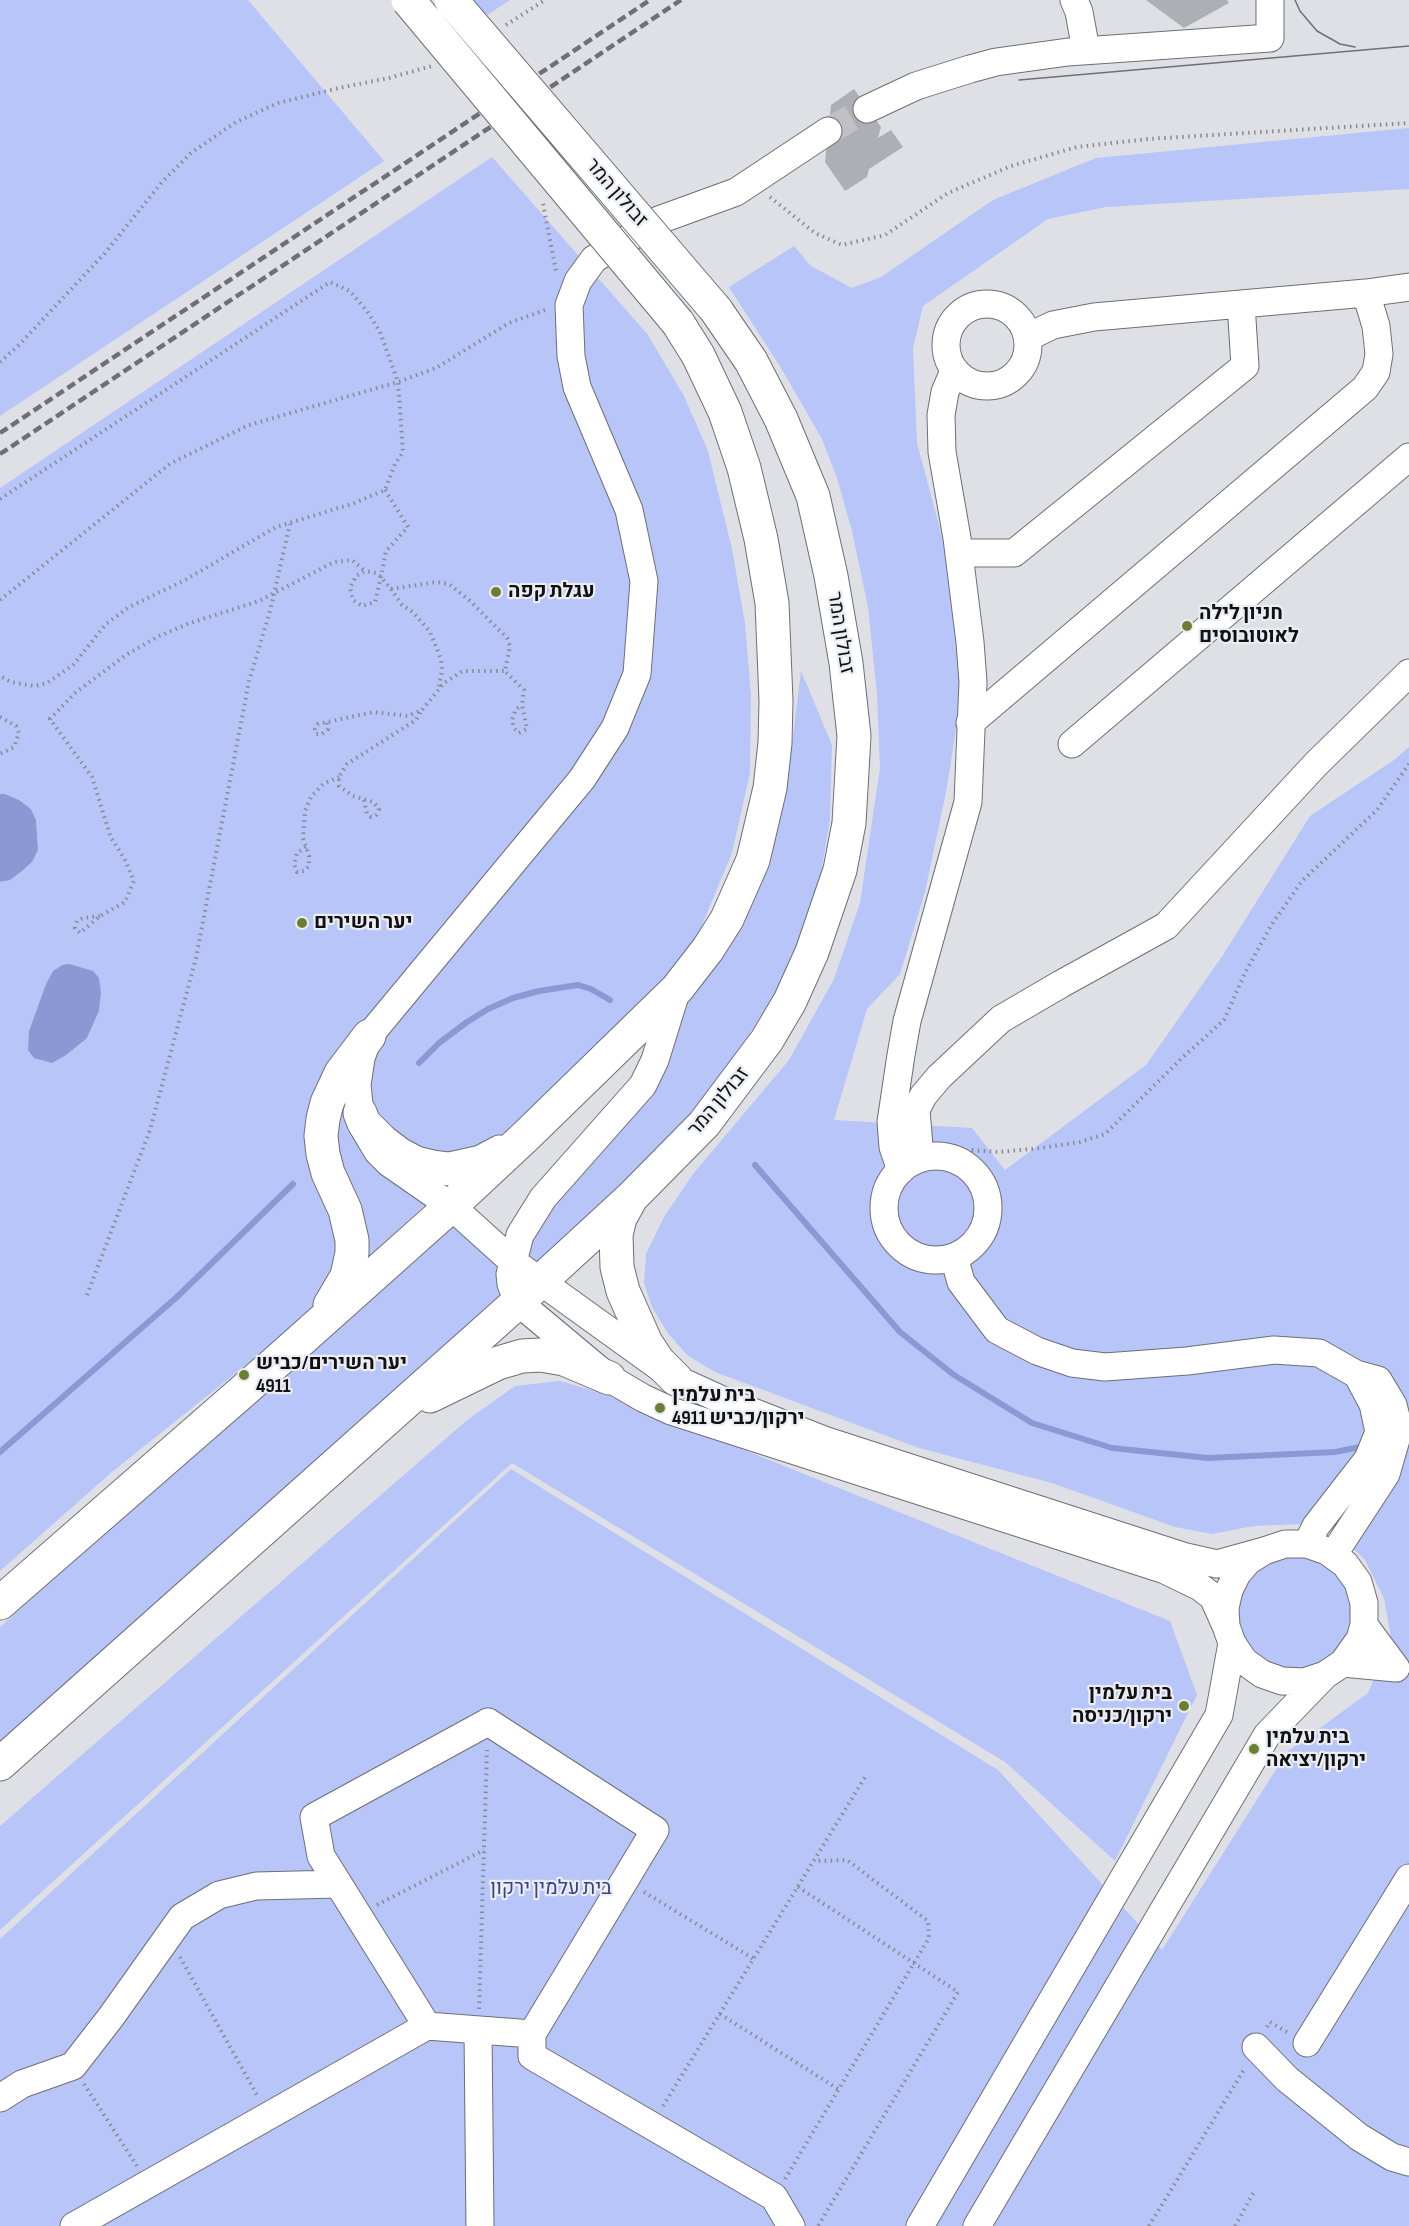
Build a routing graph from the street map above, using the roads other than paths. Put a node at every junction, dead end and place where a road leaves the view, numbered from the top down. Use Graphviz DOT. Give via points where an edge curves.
graph roads {
  1 [pos="408,0"];
  2 [pos="451,0"];
  3 [pos="1074,0"];
  4 [pos="1269,0"];
  5 [pos="1086,50"];
  6 [pos="867,109"];
  7 [pos="828,131"];
  8 [pos="1409,287"];
  9 [pos="1366,293"];
  10 [pos="1241,304"];
  11 [pos="1028,337"];
  12 [pos="954,371"];
  13 [pos="1409,457"];
  14 [pos="959,553"];
  15 [pos="1409,673"];
  16 [pos="970,723"];
  17 [pos="1072,744"];
  18 [pos="677,989"];
  19 [pos="369,1036"];
  20 [pos="360,1113"];
  21 [pos="527,1135"];
  22 [pos="910,1164"];
  23 [pos="630,1199"];
  24 [pos="451,1206"];
  25 [pos="954,1257"];
  26 [pos="513,1260"];
  27 [pos="529,1292"];
  28 [pos="309,1333"];
  29 [pos="609,1378"];
  30 [pos="676,1378"];
  31 [pos="1383,1405"];
  32 [pos="372,1432"];
  33 [pos="1307,1544"];
  34 [pos="1264,1551"];
  35 [pos="1333,1555"];
  36 [pos="0,1603"];
  37 [pos="1364,1624"];
  38 [pos="1229,1635"];
  39 [pos="1334,1669"];
  40 [pos="1403,1672"];
  41 [pos="0,1764"];
  42 [pos="1409,1878"];
  43 [pos="338,1884"];
  44 [pos="427,2026"];
  45 [pos="478,2030"];
  46 [pos="532,2034"];
  47 [pos="1307,2043"];
  48 [pos="1256,2047"];
  49 [pos="0,2098"];
  50 [pos="1409,2162"];
  51 [pos="74,2226"];
  52 [pos="480,2226"];
  53 [pos="791,2226"];
  54 [pos="920,2226"];
  55 [pos="977,2226"];
  1 -- 18 [label="main road, זבולון המר, bridge" via="678,323 725,411 744,468 772,603 776,743 753,860 727,919"];
  2 -- 23 [label="main road, זבולון המר, bridge" via="716,310 751,361 781,419 813,496 846,663 854,736 849,823 829,906 790,1001 767,1040 704,1124"];
  3 -- 5 [label="street"];
  4 -- 5 [label="street" via="1270,38"];
  5 -- 6 [label="street" via="970,69 916,86"];
  7 -- 19 [label="street" via="736,192 659,220 594,259 578,281 566,305 577,387 629,510 644,581 637,674 615,729 582,779"];
  8 -- 9 [label="street"];
  9 -- 10 [label="street"];
  9 -- 16 [label="street" via="1379,354 1376,372 1365,388"];
  10 -- 11 [label="street" via="1094,317 1053,325"];
  10 -- 14 [label="street" via="1245,366 1014,553"];
  11 -- 12 [label="street" via="1024,364 1004,383 977,386"];
  11 -- 12 [label="street" via="1024,325 1006,308 994,304 969,307 951,324 946,336 945,348"];
  12 -- 14 [label="street" via="941,415 942,452"];
  13 -- 17 [label="street"];
  14 -- 16 [label="street" via="973,682"];
  15 -- 22 [label="street" via="1317,764 1166,926 1002,1019 939,1077 916,1110"];
  16 -- 22 [label="street" via="968,802 907,1020 892,1110 894,1147"];
  18 -- 21 [label="main road, זבולון המר"];
  18 -- 26 [label="street" via="656,1060 643,1085 543,1198 520,1235"];
  19 -- 20 [label="street" via="358,1071"];
  19 -- 28 [label="main road" via="341,1073 323,1119 323,1154 350,1226 352,1253 342,1287"];
  20 -- 21 [label="main road" via="364,1123 399,1154 433,1167 449,1169 482,1162"];
  20 -- 24 [label="street" via="369,1140 383,1158"];
  21 -- 24 [label="main road, זבולון המר"];
  22 -- 25 [label="street" via="890,1182 885,1197 887,1228 896,1242 922,1259"];
  22 -- 25 [label="street" via="936,1156 952,1159 978,1177 986,1191 986,1223 979,1238"];
  23 -- 27 [label="main road, זבולון המר"];
  23 -- 30 [label="main road" via="616,1235 623,1291 646,1343"];
  24 -- 26 [label="street"];
  24 -- 28 [label="main road, זבולון המר"];
  25 -- 31 [label="street" via="961,1281 997,1330 1037,1351 1072,1363 1106,1366 1274,1350 1319,1353 1356,1374 1378,1380"];
  26 -- 27 [label="street"];
  27 -- 29 [label="street"];
  27 -- 30 [label="street"];
  27 -- 32 [label="main road, זבולון המר"];
  28 -- 36 [label="main road"];
  29 -- 32 [label="main road" via="564,1359 522,1356 498,1362 418,1402"];
  29 -- 38 [label="street" via="670,1411 1165,1570 1213,1598"];
  30 -- 34 [label="street" via="824,1440 1186,1557 1217,1564"];
  31 -- 33 [label="street" via="1379,1432 1368,1459 1316,1526"];
  31 -- 35 [label="street" via="1399,1429 1386,1474"];
  32 -- 41 [label="main road"];
  33 -- 34 [label="street" via="1285,1544"];
  33 -- 35 [label="street"];
  34 -- 38 [label="street" via="1248,1561 1229,1590 1225,1608"];
  35 -- 37 [label="street" via="1358,1582"];
  37 -- 39 [label="street" via="1360,1639"];
  37 -- 40 [label="street"];
  38 -- 39 [label="street" via="1244,1661 1262,1674 1282,1681 1304,1682"];
  38 -- 54 [label="street" via="1220,1715"];
  39 -- 40 [label="street"];
  39 -- 55 [label="street" via="1267,1735"];
  42 -- 47 [label="street"];
  43 -- 44 [label="street"];
  43 -- 46 [label="street" via="321,1856 314,1817 488,1722 655,1830"];
  43 -- 49 [label="street" via="256,1886 219,1895 182,1917 73,2066 22,2084"];
  44 -- 45 [label="street"];
  44 -- 51 [label="street"];
  45 -- 46 [label="street"];
  45 -- 52 [label="street"];
  46 -- 53 [label="street" via="532,2056 774,2197"];
  48 -- 50 [label="street" via="1287,2079 1359,2138"];
}
